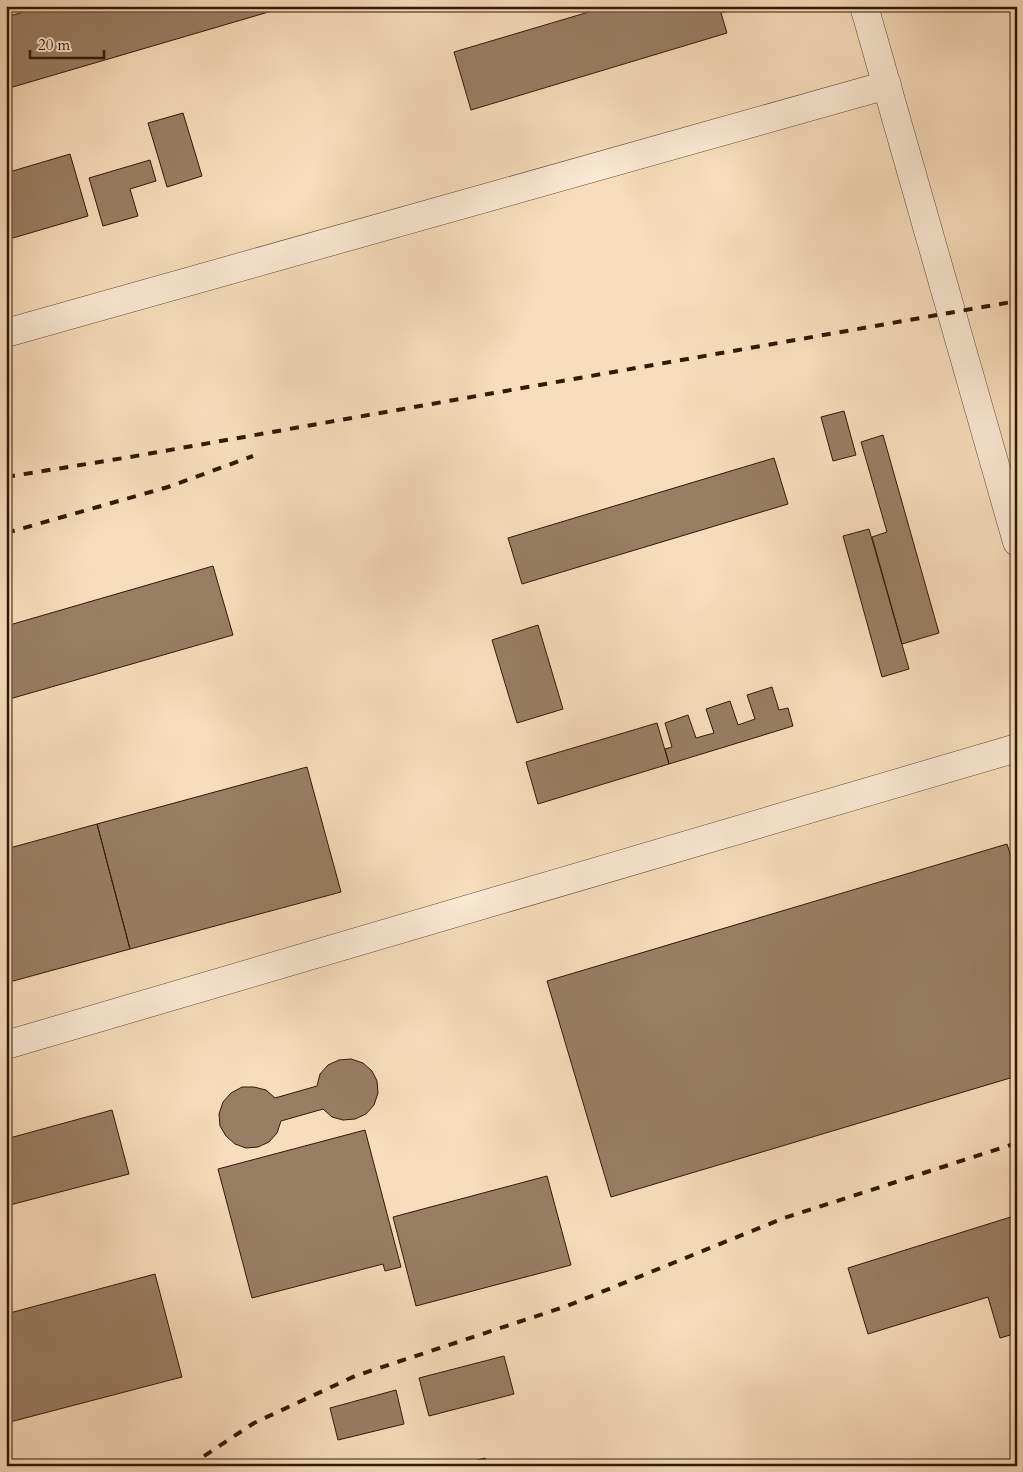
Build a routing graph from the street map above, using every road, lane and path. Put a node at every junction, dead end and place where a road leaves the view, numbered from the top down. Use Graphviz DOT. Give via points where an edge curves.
graph roads {
  1 [pos="864,6"];
  2 [pos="887,85"];
  3 [pos="6,333"];
  4 [pos="1017,542"];
  5 [pos="1017,748"];
  6 [pos="6,1045"];
  1 -- 2 [label="lane"];
  2 -- 3 [label="lane"];
  2 -- 4 [label="lane"];
  5 -- 6 [label="lane"];
}
